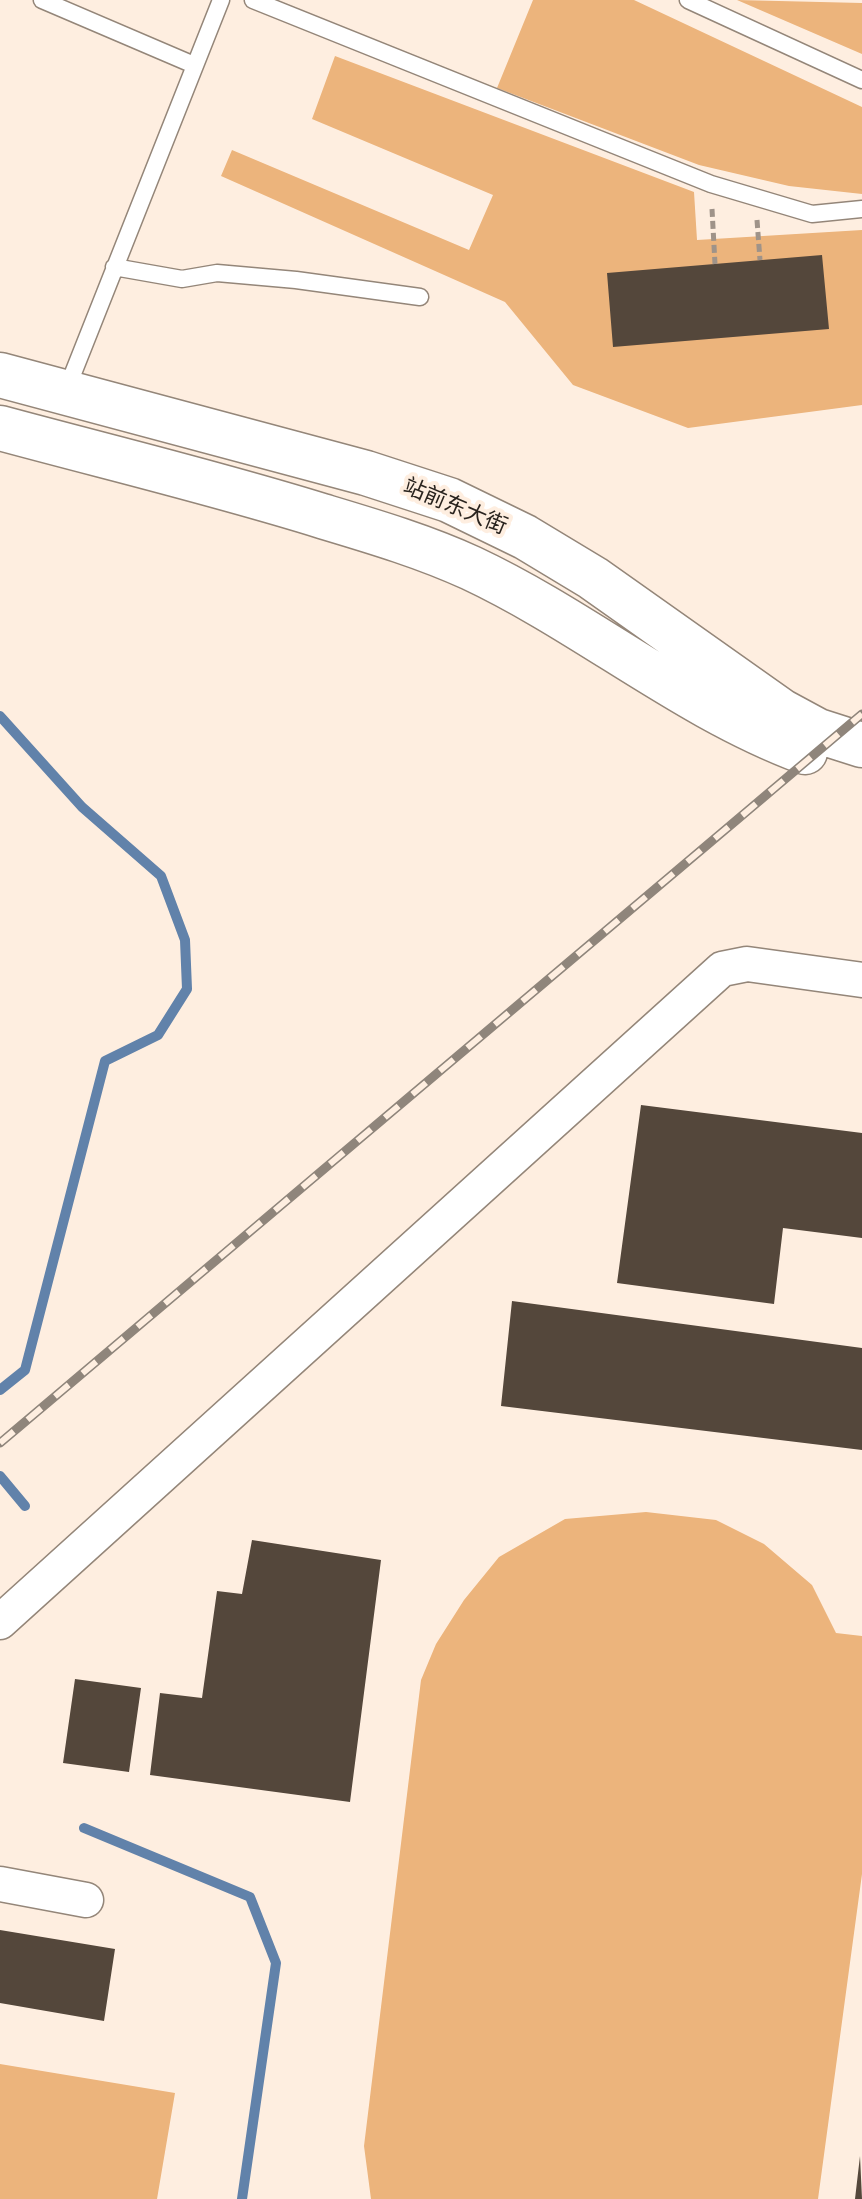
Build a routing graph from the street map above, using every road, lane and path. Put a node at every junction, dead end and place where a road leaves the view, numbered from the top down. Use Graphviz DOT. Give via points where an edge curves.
graph roads {
  1 [pos="42,0"];
  2 [pos="221,0"];
  3 [pos="253,0"];
  4 [pos="688,0"];
  5 [pos="194,65"];
  6 [pos="862,80"];
  7 [pos="711,184"];
  8 [pos="755,199"];
  9 [pos="862,209"];
  10 [pos="760,260"];
  11 [pos="715,264"];
  12 [pos="114,267"];
  13 [pos="420,297"];
  14 [pos="0,375"];
  15 [pos="65,392"];
  16 [pos="0,428"];
  17 [pos="862,745"];
  18 [pos="862,768"];
  19 [pos="862,980"];
  20 [pos="0,1622"];
  21 [pos="0,1884"];
  22 [pos="86,1900"];
  1 -- 5 [label="lane"];
  2 -- 5 [label="lane"];
  3 -- 7 [label="lane"];
  4 -- 6 [label="lane"];
  5 -- 12 [label="lane"];
  7 -- 8 [label="lane"];
  7 -- 11 [label="path"];
  8 -- 9 [label="lane" via="812,214"];
  8 -- 10 [label="path"];
  12 -- 13 [label="lane" via="182,279 217,273"];
  12 -- 15 [label="lane"];
  14 -- 15 [label="main road, 站前东大街"];
  15 -- 17 [label="main road, 站前东大街" via="449,500 593,578 781,711 818,731"];
  16 -- 18 [label="main road" via="275,501 470,568 778,742"];
  19 -- 20 [label="street" via="747,964 722,969"];
  21 -- 22 [label="street"];
}
